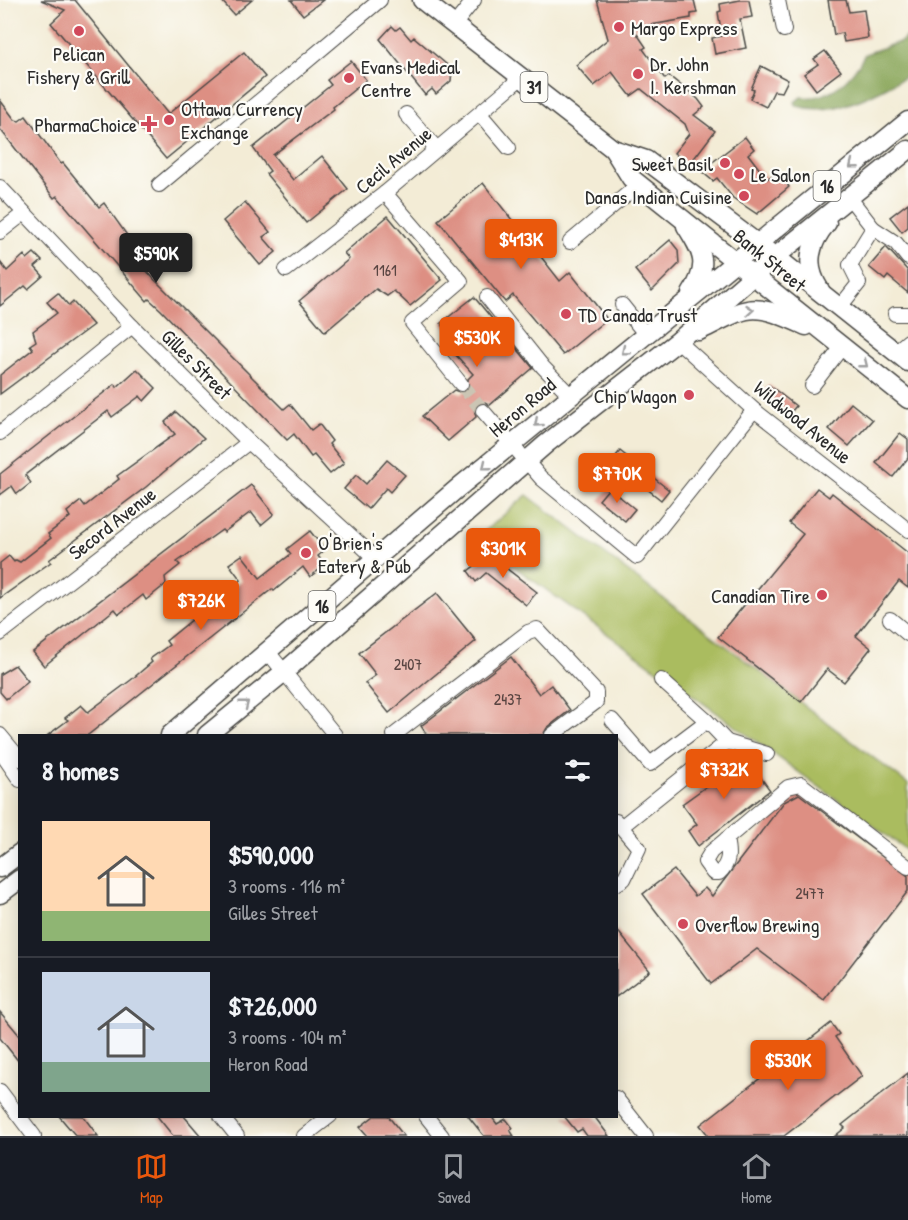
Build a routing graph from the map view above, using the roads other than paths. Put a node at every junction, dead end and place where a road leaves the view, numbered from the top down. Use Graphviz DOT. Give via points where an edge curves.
graph roads {
  1 [pos="380,0"];
  2 [pos="422,0"];
  3 [pos="474,0"];
  4 [pos="778,0"];
  5 [pos="455,24"];
  6 [pos="784,30"];
  7 [pos="522,76"];
  8 [pos="406,114"];
  9 [pos="480,114"];
  10 [pos="908,121"];
  11 [pos="509,148"];
  12 [pos="437,149"];
  13 [pos="613,150"];
  14 [pos="908,150"];
  15 [pos="639,184"];
  16 [pos="159,185"];
  17 [pos="0,187"];
  18 [pos="385,192"];
  19 [pos="849,196"];
  20 [pos="23,214"];
  21 [pos="681,217"];
  22 [pos="873,228"];
  23 [pos="0,232"];
  24 [pos="570,242"];
  25 [pos="756,243"];
  26 [pos="775,257"];
  27 [pos="908,258"];
  28 [pos="736,261"];
  29 [pos="286,270"];
  30 [pos="752,276"];
  31 [pos="822,294"];
  32 [pos="487,297"];
  33 [pos="686,302"];
  34 [pos="622,305"];
  35 [pos="839,308"];
  36 [pos="132,326"];
  37 [pos="646,334"];
  38 [pos="678,341"];
  39 [pos="835,342"];
  40 [pos="904,352"];
  41 [pos="461,384"];
  42 [pos="812,386"];
  43 [pos="571,396"];
  44 [pos="908,399"];
  45 [pos="754,410"];
  46 [pos="483,411"];
  47 [pos="0,433"];
  48 [pos="249,442"];
  49 [pos="512,444"];
  50 [pos="526,461"];
  51 [pos="908,530"];
  52 [pos="376,559"];
  53 [pos="890,619"];
  54 [pos="0,634"];
  55 [pos="908,634"];
  56 [pos="268,652"];
  57 [pos="284,672"];
  58 [pos="661,680"];
  59 [pos="612,720"];
  60 [pos="707,721"];
  61 [pos="171,734"];
  62 [pos="208,734"];
  63 [pos="334,734"];
  64 [pos="395,734"];
  65 [pos="553,734"];
  66 [pos="0,735"];
  67 [pos="727,742"];
  68 [pos="0,751"];
  69 [pos="767,754"];
  70 [pos="18,757"];
  71 [pos="18,777"];
  72 [pos="619,824"];
  73 [pos="726,839"];
  74 [pos="18,854"];
  75 [pos="908,867"];
  76 [pos="0,868"];
  77 [pos="18,880"];
  78 [pos="618,883"];
  79 [pos="0,894"];
  80 [pos="0,1091"];
  81 [pos="618,1101"];
  82 [pos="18,1115"];
  83 [pos="20,1118"];
  84 [pos="223,1118"];
  85 [pos="327,1118"];
  86 [pos="428,1118"];
  87 [pos="34,1136"];
  88 [pos="237,1136"];
  89 [pos="304,1136"];
  90 [pos="442,1136"];
  91 [pos="646,1136"];
  1 -- 16 [label="street"];
  2 -- 5 [label="main road, Bank Street / 31"];
  3 -- 5 [label="street"];
  4 -- 6 [label="street"];
  5 -- 7 [label="main road, Bank Street / 31"];
  7 -- 9 [label="street, Cecil Avenue"];
  7 -- 13 [label="main road, Bank Street / 31"];
  8 -- 12 [label="street"];
  9 -- 11 [label="street"];
  9 -- 12 [label="street, Cecil Avenue"];
  10 -- 25 [label="main road, Heron Road / 16, one-way"];
  12 -- 18 [label="street, Cecil Avenue"];
  13 -- 15 [label="main road, Bank Street / 31"];
  13 -- 25 [label="main road, Bank Street / 31" via="646,160"];
  14 -- 19 [label="main road, 16"];
  15 -- 21 [label="main road, Bank Street / 31"];
  15 -- 24 [label="street"];
  17 -- 20 [label="street, Gilles Street"];
  18 -- 29 [label="street, Cecil Avenue"];
  18 -- 41 [label="street" via="461,281 412,323"];
  19 -- 22 [label="street"];
  19 -- 26 [label="main road, 16"];
  19 -- 31 [label="main road" via="824,226 811,250 811,272"];
  20 -- 23 [label="street"];
  20 -- 36 [label="street, Gilles Street"];
  21 -- 28 [label="main road, Bank Street / 31"];
  21 -- 33 [label="main road" via="700,250 703,264 701,277"];
  22 -- 27 [label="street" via="896,243"];
  22 -- 35 [label="street" via="850,265 859,283"];
  25 -- 26 [label="main road, Bank Street / 31"];
  25 -- 28 [label="main road, Heron Road / 16"];
  26 -- 30 [label="main road, 16"];
  26 -- 31 [label="main road, Bank Street / 31"];
  28 -- 30 [label="main road, Bank Street / 31"];
  28 -- 33 [label="main road, Heron Road / 16"];
  30 -- 38 [label="main road, 16"];
  30 -- 39 [label="main road, Bank Street / 31"];
  31 -- 35 [label="main road, Bank Street / 31"];
  32 -- 43 [label="street"];
  33 -- 37 [label="main road, Heron Road / 16"];
  34 -- 37 [label="street"];
  35 -- 40 [label="main road, Bank Street / 31"];
  36 -- 47 [label="street"];
  36 -- 48 [label="street, Gilles Street"];
  37 -- 43 [label="main road, Heron Road / 16, one-way"];
  38 -- 39 [label="main road, one-way" via="750,308 780,314"];
  38 -- 45 [label="street, Wildwood Avenue"];
  38 -- 50 [label="main road, 16"];
  39 -- 42 [label="street"];
  39 -- 44 [label="main road, Bank Street / 31, one-way"];
  43 -- 49 [label="main road, Heron Road / 16, one-way"];
  45 -- 50 [label="street" via="637,557 541,478"];
  45 -- 51 [label="street, Wildwood Avenue"];
  46 -- 49 [label="street"];
  48 -- 52 [label="street, Gilles Street"];
  48 -- 54 [label="street, Secord Avenue"];
  49 -- 50 [label="street"];
  49 -- 52 [label="main road, Heron Road / 16, one-way"];
  50 -- 57 [label="main road, 16"];
  52 -- 56 [label="main road, Heron Road / 16"];
  53 -- 55 [label="street"];
  56 -- 57 [label="street"];
  56 -- 61 [label="main road, Heron Road / 16"];
  62 -- 57 [label="main road, 16, one-way"];
  57 -- 63 [label="street"];
  58 -- 60 [label="street"];
  59 -- 60 [label="street" via="650,764"];
  60 -- 67 [label="street"];
  64 -- 65 [label="street" via="537,629 596,692 596,702"];
  66 -- 70 [label="street"];
  67 -- 69 [label="street"];
  67 -- 72 [label="street"];
  68 -- 71 [label="street"];
  72 -- 78 [label="street" via="639,848 624,879"];
  73 -- 75 [label="street" via="788,787 801,784"];
  74 -- 76 [label="main road"];
  77 -- 79 [label="main road"];
  80 -- 82 [label="street"];
  81 -- 91 [label="street"];
  83 -- 87 [label="street"];
  84 -- 88 [label="street"];
  85 -- 89 [label="street"];
  86 -- 90 [label="street"];
}
